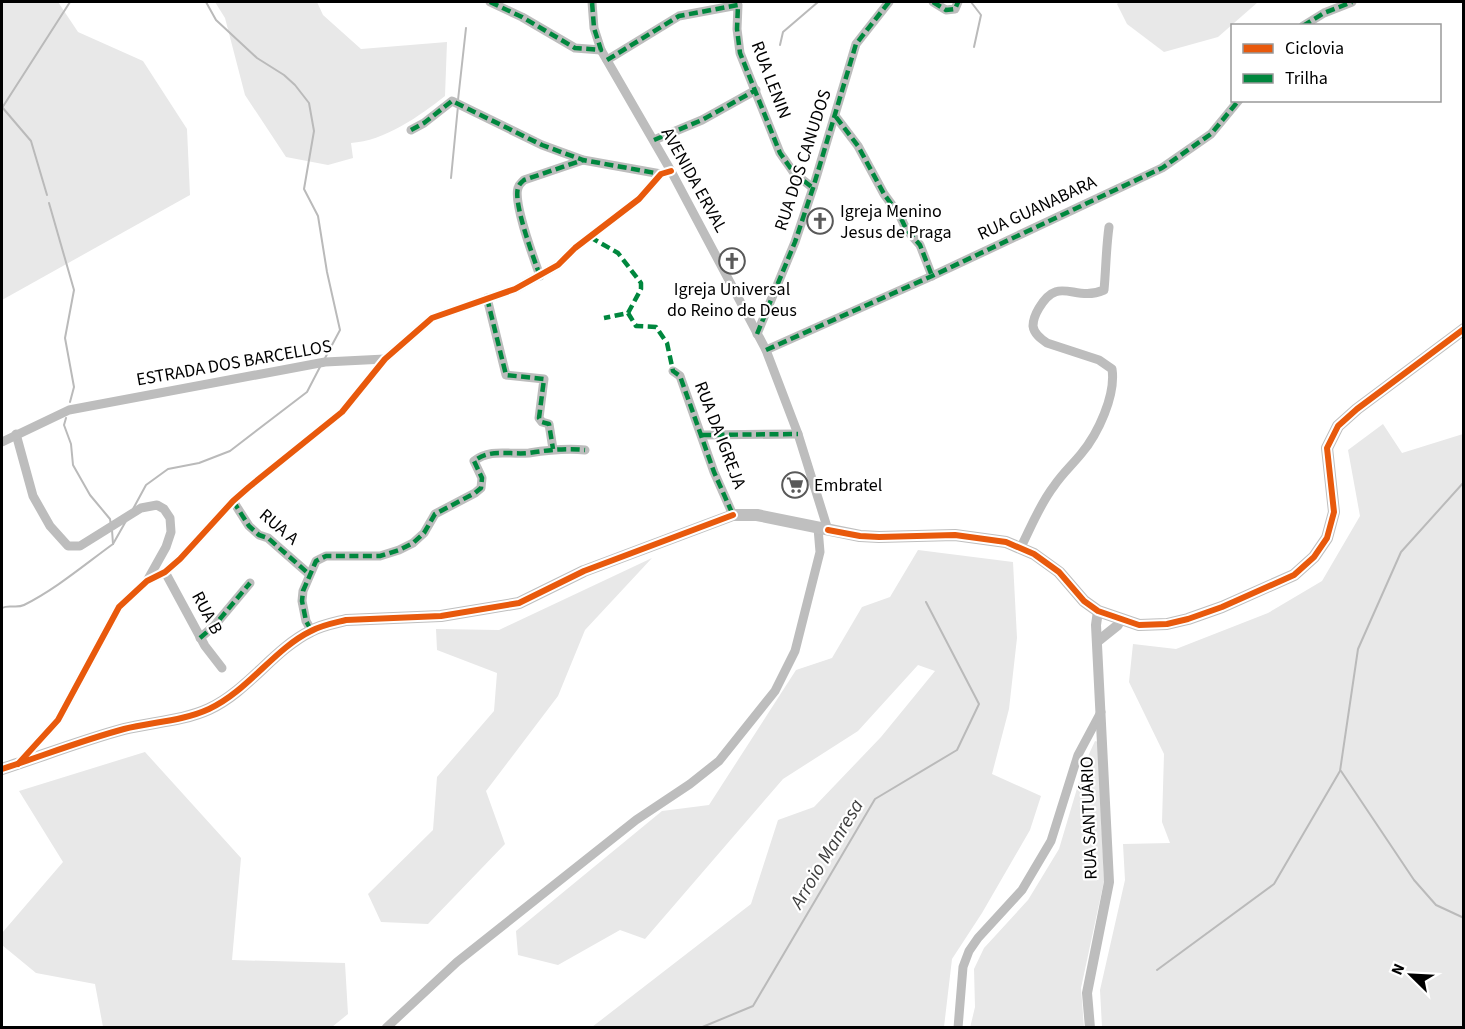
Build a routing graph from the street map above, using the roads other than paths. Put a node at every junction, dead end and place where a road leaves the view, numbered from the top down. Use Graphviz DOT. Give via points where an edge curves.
graph roads {
  1 [pos="489,2"];
  2 [pos="592,2"];
  3 [pos="889,2"];
  4 [pos="933,2"];
  5 [pos="958,2"];
  6 [pos="1352,2"];
  7 [pos="1306,24"];
  8 [pos="601,50"];
  9 [pos="607,60"];
  10 [pos="756,90"];
  11 [pos="1238,102"];
  12 [pos="836,117"];
  13 [pos="411,130"];
  14 [pos="654,140"];
  15 [pos="583,160"];
  16 [pos="671,171"];
  17 [pos="661,174"];
  18 [pos="813,188"];
  19 [pos="1109,227"];
  20 [pos="540,276"];
  21 [pos="932,276"];
  22 [pos="487,298"];
  23 [pos="1464,329"];
  24 [pos="757,334"];
  25 [pos="766,350"];
  26 [pos="385,359"];
  27 [pos="673,371"];
  28 [pos="16,434"];
  29 [pos="798,434"];
  30 [pos="702,435"];
  31 [pos="2,442"];
  32 [pos="553,449"];
  33 [pos="585,450"];
  34 [pos="233,501"];
  35 [pos="733,514"];
  36 [pos="823,529"];
  37 [pos="1021,547"];
  38 [pos="165,572"];
  39 [pos="309,574"];
  40 [pos="147,581"];
  41 [pos="250,584"];
  42 [pos="1098,611"];
  43 [pos="1120,620"];
  44 [pos="311,630"];
  45 [pos="200,638"];
  46 [pos="1098,641"];
  47 [pos="222,668"];
  48 [pos="1101,711"];
  49 [pos="18,764"];
  50 [pos="2,769"];
  51 [pos="386,1028"];
  52 [pos="958,1028"];
  53 [pos="1090,1028"];
  1 -- 8 [label="street" via="575,48"];
  2 -- 8 [label="street, AVENIDA ERVAL"];
  3 -- 12 [label="street, RUA DOS CANUDOS" via="855,44"];
  4 -- 5 [label="street" via="946,10 955,9"];
  6 -- 7 [label="street"];
  8 -- 9 [label="street, AVENIDA ERVAL"];
  9 -- 10 [label="street, RUA LENIN" via="679,16 738,5 740,52"];
  9 -- 14 [label="street, AVENIDA ERVAL"];
  10 -- 14 [label="street" via="702,120"];
  10 -- 18 [label="street, RUA LENIN" via="780,153 794,173"];
  11 -- 21 [label="street, RUA GUANABARA" via="1211,134 1162,168"];
  12 -- 18 [label="street, RUA DOS CANUDOS"];
  12 -- 21 [label="street" via="920,245"];
  13 -- 15 [label="street" via="452,101 542,145"];
  14 -- 16 [label="street, AVENIDA ERVAL"];
  15 -- 17 [label="street"];
  15 -- 20 [label="street" via="519,185 523,225"];
  16 -- 17 [label="street"];
  16 -- 24 [label="street, AVENIDA ERVAL"];
  17 -- 20 [label="street" via="639,199"];
  18 -- 24 [label="street, RUA DOS CANUDOS"];
  19 -- 37 [label="street" via="1104,290 1089,295 1065,290 1052,292 1035,315 1033,325 1040,338 1099,360 1112,369 1114,381 1089,442 1053,487"];
  20 -- 22 [label="street"];
  21 -- 25 [label="street, RUA GUANABARA"];
  22 -- 26 [label="street" via="432,318"];
  22 -- 32 [label="street" via="506,375 544,379 539,418 550,427"];
  23 -- 43 [label="main road" via="1338,426 1327,448 1334,512 1327,538 1294,575 1188,619 1139,625"];
  24 -- 25 [label="street, AVENIDA ERVAL"];
  25 -- 29 [label="street, AVENIDA ERVAL"];
  26 -- 28 [label="street, ESTRADA DOS BARCELLOS" via="324,362 69,410"];
  26 -- 34 [label="street" via="342,412"];
  27 -- 30 [label="street, RUA DA IGREJA" via="680,376"];
  28 -- 31 [label="street, ESTRADA DOS BARCELLOS"];
  28 -- 40 [label="street" via="33,496 50,526 68,546 80,546 141,508 157,505 164,509 170,518 171,532"];
  29 -- 30 [label="street"];
  29 -- 36 [label="street, AVENIDA ERVAL"];
  30 -- 35 [label="street, RUA DA IGREJA"];
  32 -- 33 [label="street"];
  32 -- 39 [label="street" via="495,452 479,458 474,461 482,478 481,488 435,514 413,543 380,556 326,556 316,561"];
  34 -- 38 [label="street"];
  34 -- 39 [label="street, RUA A" via="249,526"];
  35 -- 36 [label="main road" via="758,515"];
  35 -- 44 [label="main road" via="584,571 519,603 441,616 346,620"];
  36 -- 37 [label="main road" via="879,537 955,535"];
  36 -- 51 [label="street, AVENIDA ERVAL" via="795,651 775,691 719,761 636,820 466,955"];
  37 -- 42 [label="main road" via="1059,572"];
  38 -- 40 [label="street"];
  38 -- 45 [label="street, RUA B"];
  39 -- 44 [label="street" via="302,601"];
  40 -- 49 [label="street" via="119,607 58,720"];
  41 -- 45 [label="street"];
  42 -- 43 [label="main road"];
  42 -- 46 [label="street, RUA SANTUÁRIO"];
  43 -- 46 [label="street"];
  44 -- 49 [label="main road" via="246,684 210,708 121,730"];
  45 -- 47 [label="street, RUA B"];
  46 -- 48 [label="street, RUA SANTUÁRIO"];
  48 -- 52 [label="street" via="1078,755 1051,841 1022,890 969,951 963,967"];
  48 -- 53 [label="street, RUA SANTUÁRIO" via="1109,882 1087,993"];
  49 -- 50 [label="main road"];
}
